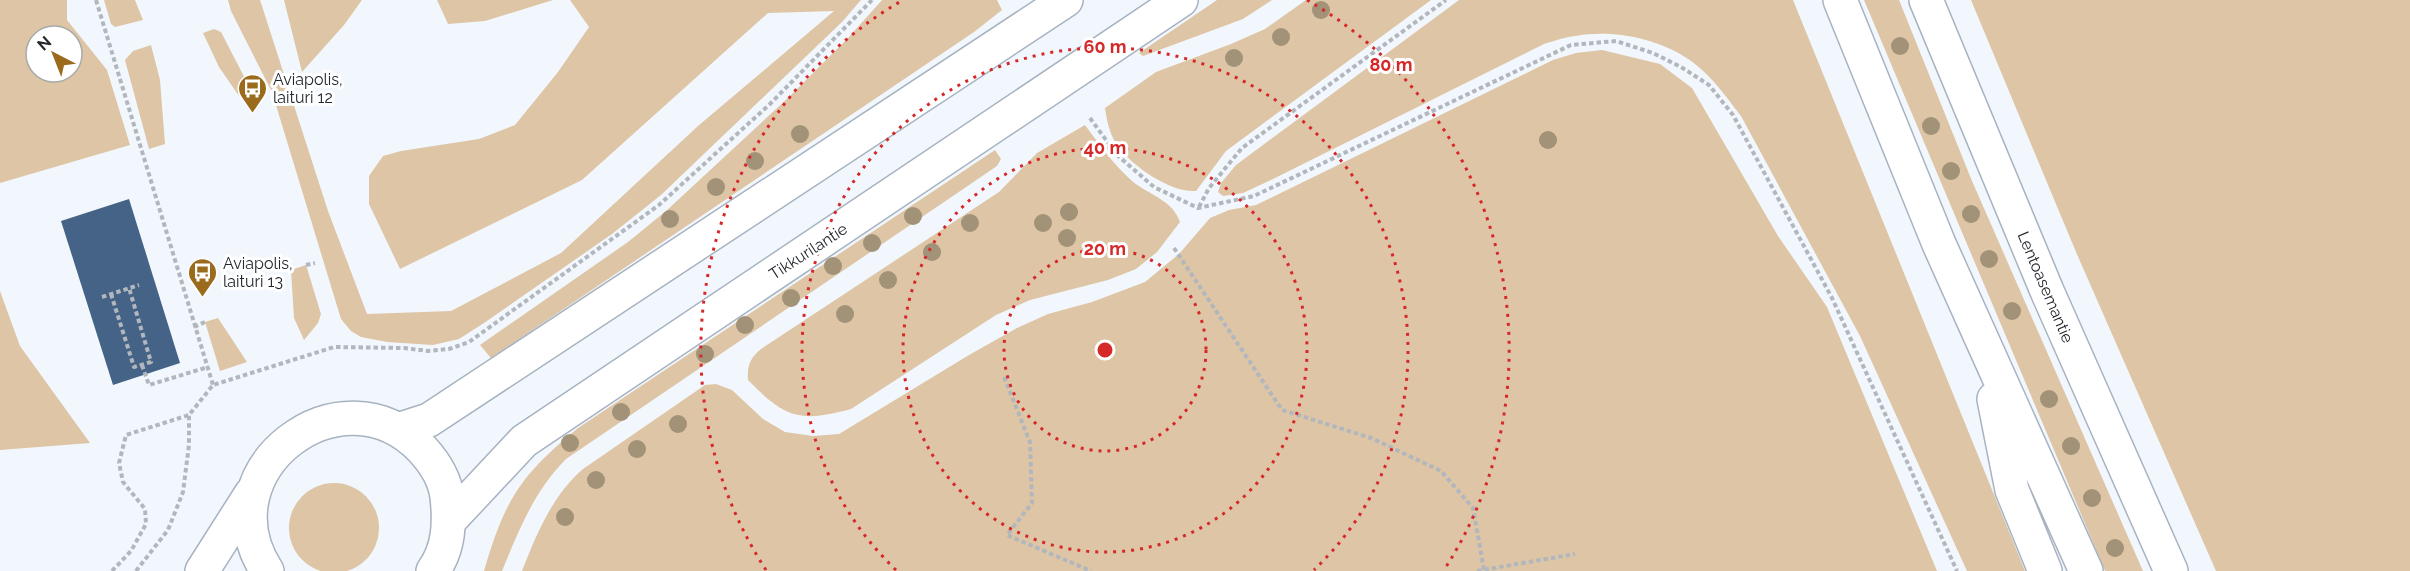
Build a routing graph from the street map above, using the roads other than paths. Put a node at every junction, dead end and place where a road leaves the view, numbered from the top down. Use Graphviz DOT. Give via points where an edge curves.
graph roads {
  1 [pos="1181,0"];
  2 [pos="1840,0"];
  3 [pos="1926,0"];
  4 [pos="1063,1"];
  5 [pos="1983,344"];
  6 [pos="398,430"];
  7 [pos="252,493"];
  8 [pos="450,520"];
  9 [pos="202,571"];
  10 [pos="267,571"];
  11 [pos="433,571"];
  12 [pos="2045,571"];
  13 [pos="2085,571"];
  14 [pos="2171,571"];
  1 -- 8 [label="main road, Tikkurilantie" via="524,441"];
  2 -- 5 [label="main road"];
  3 -- 14 [label="main road, Lentoasemantie" via="2047,291"];
  4 -- 6 [label="main road" via="429,420"];
  5 -- 12 [label="main road" via="2012,490"];
  5 -- 13 [label="main road"];
  6 -- 7 [label="main road" via="367,419 315,424 276,451"];
  6 -- 8 [label="main road" via="429,456 440,474 447,492"];
  7 -- 9 [label="main road"];
  7 -- 10 [label="main road" via="251,528"];
  8 -- 11 [label="main road" via="440,562"];
}
